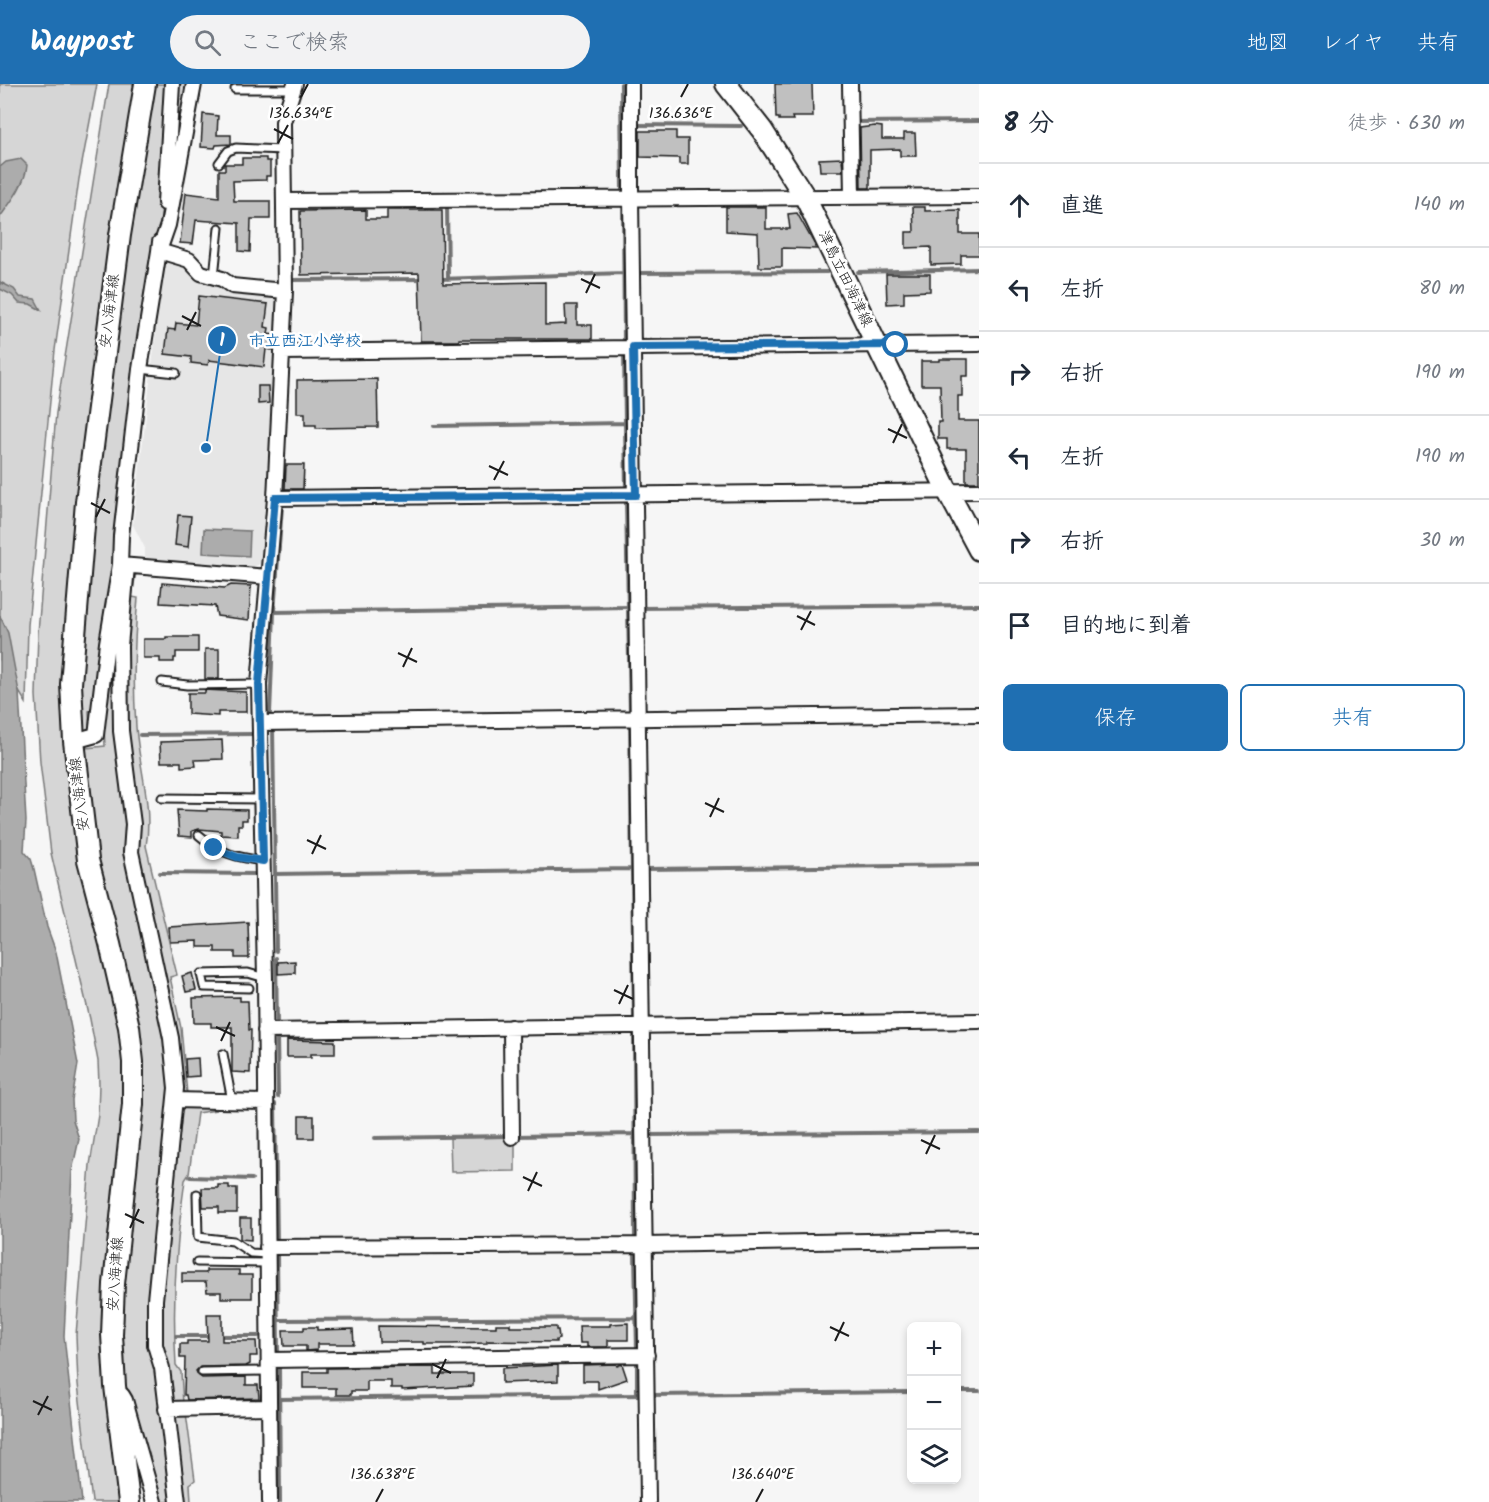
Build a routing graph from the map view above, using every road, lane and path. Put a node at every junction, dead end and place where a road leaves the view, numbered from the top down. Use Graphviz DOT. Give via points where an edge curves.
graph roads {
  1 [pos="145,84"];
  2 [pos="172,84"];
  3 [pos="194,84"];
  4 [pos="631,84"];
  5 [pos="726,84"];
  6 [pos="850,84"];
  7 [pos="294,86"];
  8 [pos="235,89"];
  9 [pos="283,150"];
  10 [pos="219,162"];
  11 [pos="852,196"];
  12 [pos="979,196"];
  13 [pos="805,197"];
  14 [pos="631,198"];
  15 [pos="284,201"];
  16 [pos="219,228"];
  17 [pos="159,251"];
  18 [pos="214,277"];
  19 [pos="285,291"];
  20 [pos="979,344"];
  21 [pos="877,345"];
  22 [pos="633,347"];
  23 [pos="282,352"];
  24 [pos="140,369"];
  25 [pos="176,373"];
  26 [pos="979,491"];
  27 [pos="948,492"];
  28 [pos="636,495"];
  29 [pos="275,498"];
  30 [pos="979,550"];
  31 [pos="124,565"];
  32 [pos="268,576"];
  33 [pos="162,682"];
  34 [pos="259,684"];
  35 [pos="979,714"];
  36 [pos="638,718"];
  37 [pos="260,723"];
  38 [pos="74,741"];
  39 [pos="162,798"];
  40 [pos="262,799"];
  41 [pos="199,835"];
  42 [pos="263,861"];
  43 [pos="265,978"];
  44 [pos="249,988"];
  45 [pos="979,1021"];
  46 [pos="641,1025"];
  47 [pos="511,1027"];
  48 [pos="265,1031"];
  49 [pos="223,1054"];
  50 [pos="175,1100"];
  51 [pos="232,1101"];
  52 [pos="266,1102"];
  53 [pos="512,1137"];
  54 [pos="198,1194"];
  55 [pos="979,1239"];
  56 [pos="645,1245"];
  57 [pos="268,1255"];
  58 [pos="197,1262"];
  59 [pos="646,1355"];
  60 [pos="269,1366"];
  61 [pos="202,1372"];
  62 [pos="115,1386"];
  63 [pos="269,1407"];
  64 [pos="166,1409"];
  65 [pos="129,1502"];
  66 [pos="154,1502"];
  67 [pos="178,1502"];
  68 [pos="270,1502"];
  69 [pos="648,1502"];
  1 -- 38 [label="main road, 安八海津線" via="120,235 86,502 71,684"];
  2 -- 17 [label="street"];
  3 -- 17 [label="street" via="168,225"];
  4 -- 14 [label="street"];
  5 -- 13 [label="main road, 津島立田海津線" via="762,130"];
  6 -- 11 [label="street"];
  7 -- 8 [label="lane"];
  7 -- 9 [label="street" via="283,122"];
  9 -- 10 [label="lane" via="236,148"];
  9 -- 15 [label="street"];
  11 -- 12 [label="street"];
  11 -- 13 [label="street"];
  13 -- 14 [label="street"];
  13 -- 21 [label="main road, 津島立田海津線"];
  14 -- 15 [label="street"];
  14 -- 22 [label="street"];
  15 -- 19 [label="street"];
  16 -- 18 [label="lane"];
  17 -- 18 [label="street" via="189,260 201,273"];
  17 -- 24 [label="street"];
  18 -- 19 [label="street" via="232,286"];
  19 -- 23 [label="street"];
  20 -- 21 [label="street"];
  21 -- 22 [label="street"];
  21 -- 27 [label="main road, 津島立田海津線"];
  22 -- 23 [label="street"];
  22 -- 28 [label="street"];
  23 -- 29 [label="street"];
  24 -- 25 [label="lane"];
  24 -- 31 [label="street" via="121,537"];
  26 -- 27 [label="street"];
  27 -- 28 [label="street"];
  27 -- 30 [label="main road, 津島立田海津線"];
  28 -- 29 [label="street"];
  28 -- 36 [label="street"];
  29 -- 32 [label="street"];
  31 -- 32 [label="street"];
  31 -- 38 [label="street" via="107,643 96,735"];
  31 -- 50 [label="street" via="121,731 133,824 131,852 171,1038"];
  32 -- 34 [label="street"];
  33 -- 34 [label="lane"];
  34 -- 37 [label="street"];
  35 -- 36 [label="street"];
  36 -- 37 [label="street"];
  36 -- 46 [label="street"];
  37 -- 40 [label="street"];
  38 -- 62 [label="main road, 安八海津線" via="88,860 129,1028 133,1062 133,1104 114,1284"];
  39 -- 40 [label="lane"];
  40 -- 42 [label="street"];
  41 -- 42 [label="lane" via="214,848"];
  42 -- 43 [label="street"];
  43 -- 44 [label="lane" via="248,973 201,974 204,987"];
  43 -- 48 [label="street"];
  45 -- 46 [label="street"];
  46 -- 47 [label="street"];
  46 -- 56 [label="street"];
  47 -- 48 [label="street"];
  47 -- 53 [label="street"];
  48 -- 52 [label="street"];
  49 -- 51 [label="lane"];
  50 -- 51 [label="street"];
  50 -- 64 [label="street" via="155,1300 155,1345 162,1368"];
  51 -- 52 [label="street"];
  52 -- 57 [label="street"];
  54 -- 57 [label="lane" via="198,1237 233,1241 251,1252"];
  55 -- 56 [label="street"];
  56 -- 57 [label="street"];
  56 -- 59 [label="street"];
  57 -- 58 [label="lane"];
  57 -- 60 [label="street"];
  59 -- 60 [label="street"];
  59 -- 69 [label="street"];
  60 -- 61 [label="lane"];
  60 -- 63 [label="street"];
  62 -- 65 [label="main road, 安八海津線"];
  62 -- 66 [label="street" via="125,1400"];
  63 -- 64 [label="street"];
  63 -- 68 [label="street"];
  64 -- 67 [label="street"];
}
